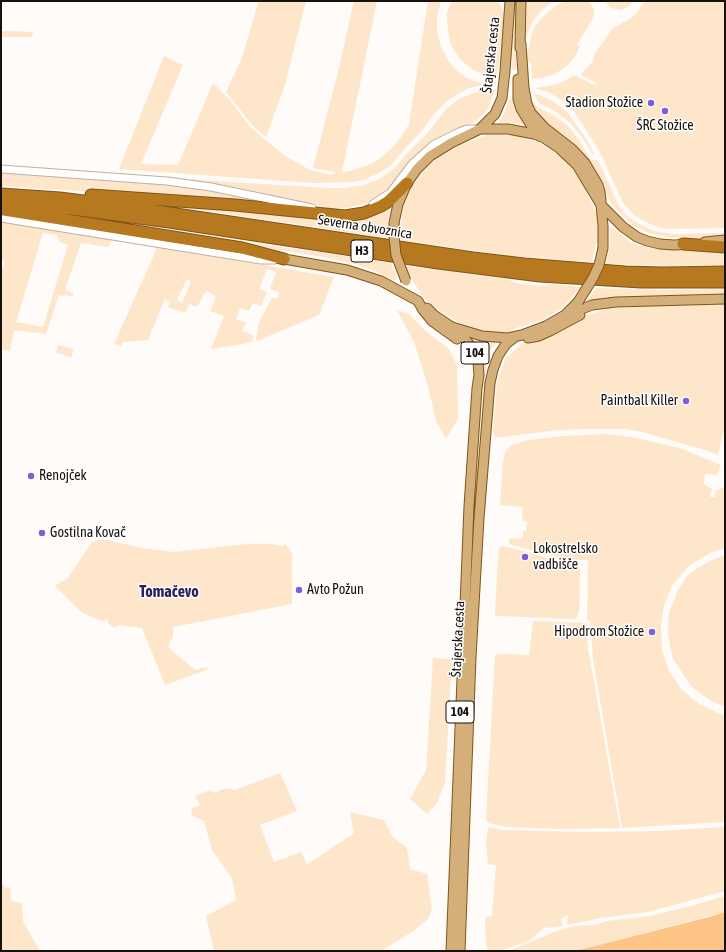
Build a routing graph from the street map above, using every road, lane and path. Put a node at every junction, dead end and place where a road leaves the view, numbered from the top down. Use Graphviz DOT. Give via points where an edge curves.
graph roads {
  1 [pos="510,1"];
  2 [pos="521,1"];
  3 [pos="522,99"];
  4 [pos="480,129"];
  5 [pos="544,138"];
  6 [pos="1,169"];
  7 [pos="407,183"];
  8 [pos="1,194"];
  9 [pos="42,197"];
  10 [pos="1,203"];
  11 [pos="601,204"];
  12 [pos="1,210"];
  13 [pos="1,218"];
  14 [pos="725,240"];
  15 [pos="683,244"];
  16 [pos="725,247"];
  17 [pos="284,259"];
  18 [pos="725,272"];
  19 [pos="725,282"];
  20 [pos="725,299"];
  21 [pos="418,301"];
  22 [pos="628,302"];
  23 [pos="562,317"];
  24 [pos="452,327"];
  25 [pos="515,337"];
  26 [pos="477,388"];
  27 [pos="456,919"];
  28 [pos="451,951"];
  29 [pos="460,951"];
  1 -- 4 [label="main road, Štajerska cesta" via="502,98 495,114"];
  2 -- 3 [label="main road, Štajerska cesta"];
  3 -- 5 [label="main road, Štajerska cesta" via="521,110 532,127"];
  3 -- 11 [label="main road, Štajerska cesta" via="534,118 572,149 589,168 600,192"];
  4 -- 5 [label="main road" via="508,128"];
  4 -- 6 [label="street" via="467,129 433,145 412,164 385,197 367,207 348,211 315,209 225,189 167,181"];
  4 -- 7 [label="main road" via="430,156"];
  5 -- 11 [label="main road" via="559,148 577,166"];
  7 -- 9 [label="highway" via="381,206 364,213 345,216 235,204 60,193"];
  7 -- 21 [label="main road, bridge" via="398,204 394,236 396,255 406,281"];
  8 -- 9 [label="highway, Severna obvoznica / H3"];
  9 -- 18 [label="highway, Severna obvoznica / H3" via="174,213 524,264 620,272"];
  10 -- 19 [label="highway, Severna obvoznica / H3" via="72,209 169,222 540,276 641,282"];
  11 -- 15 [label="main road" via="623,227 637,237 660,244"];
  11 -- 23 [label="main road, Štajerska cesta, bridge" via="602,248 594,278 578,302"];
  12 -- 17 [label="highway" via="242,248"];
  13 -- 17 [label="street" via="261,260"];
  14 -- 15 [label="main road"];
  15 -- 16 [label="highway"];
  17 -- 21 [label="main road" via="365,275"];
  20 -- 22 [label="main road"];
  21 -- 24 [label="main road"];
  21 -- 26 [label="main road, Štajerska cesta" via="432,321 467,349 473,364"];
  22 -- 23 [label="main road" via="592,305"];
  22 -- 25 [label="main road" via="588,311 539,336"];
  23 -- 25 [label="main road"];
  24 -- 25 [label="main road" via="482,336"];
  24 -- 26 [label="main road, Štajerska cesta / 104" via="465,339 475,354 479,371"];
  25 -- 27 [label="main road, Štajerska cesta / 104" via="506,344 498,356 490,383 478,518"];
  26 -- 27 [label="main road, Štajerska cesta / 104" via="469,514"];
  27 -- 28 [label="main road, Štajerska cesta / 104"];
  27 -- 29 [label="main road, Štajerska cesta / 104"];
}
